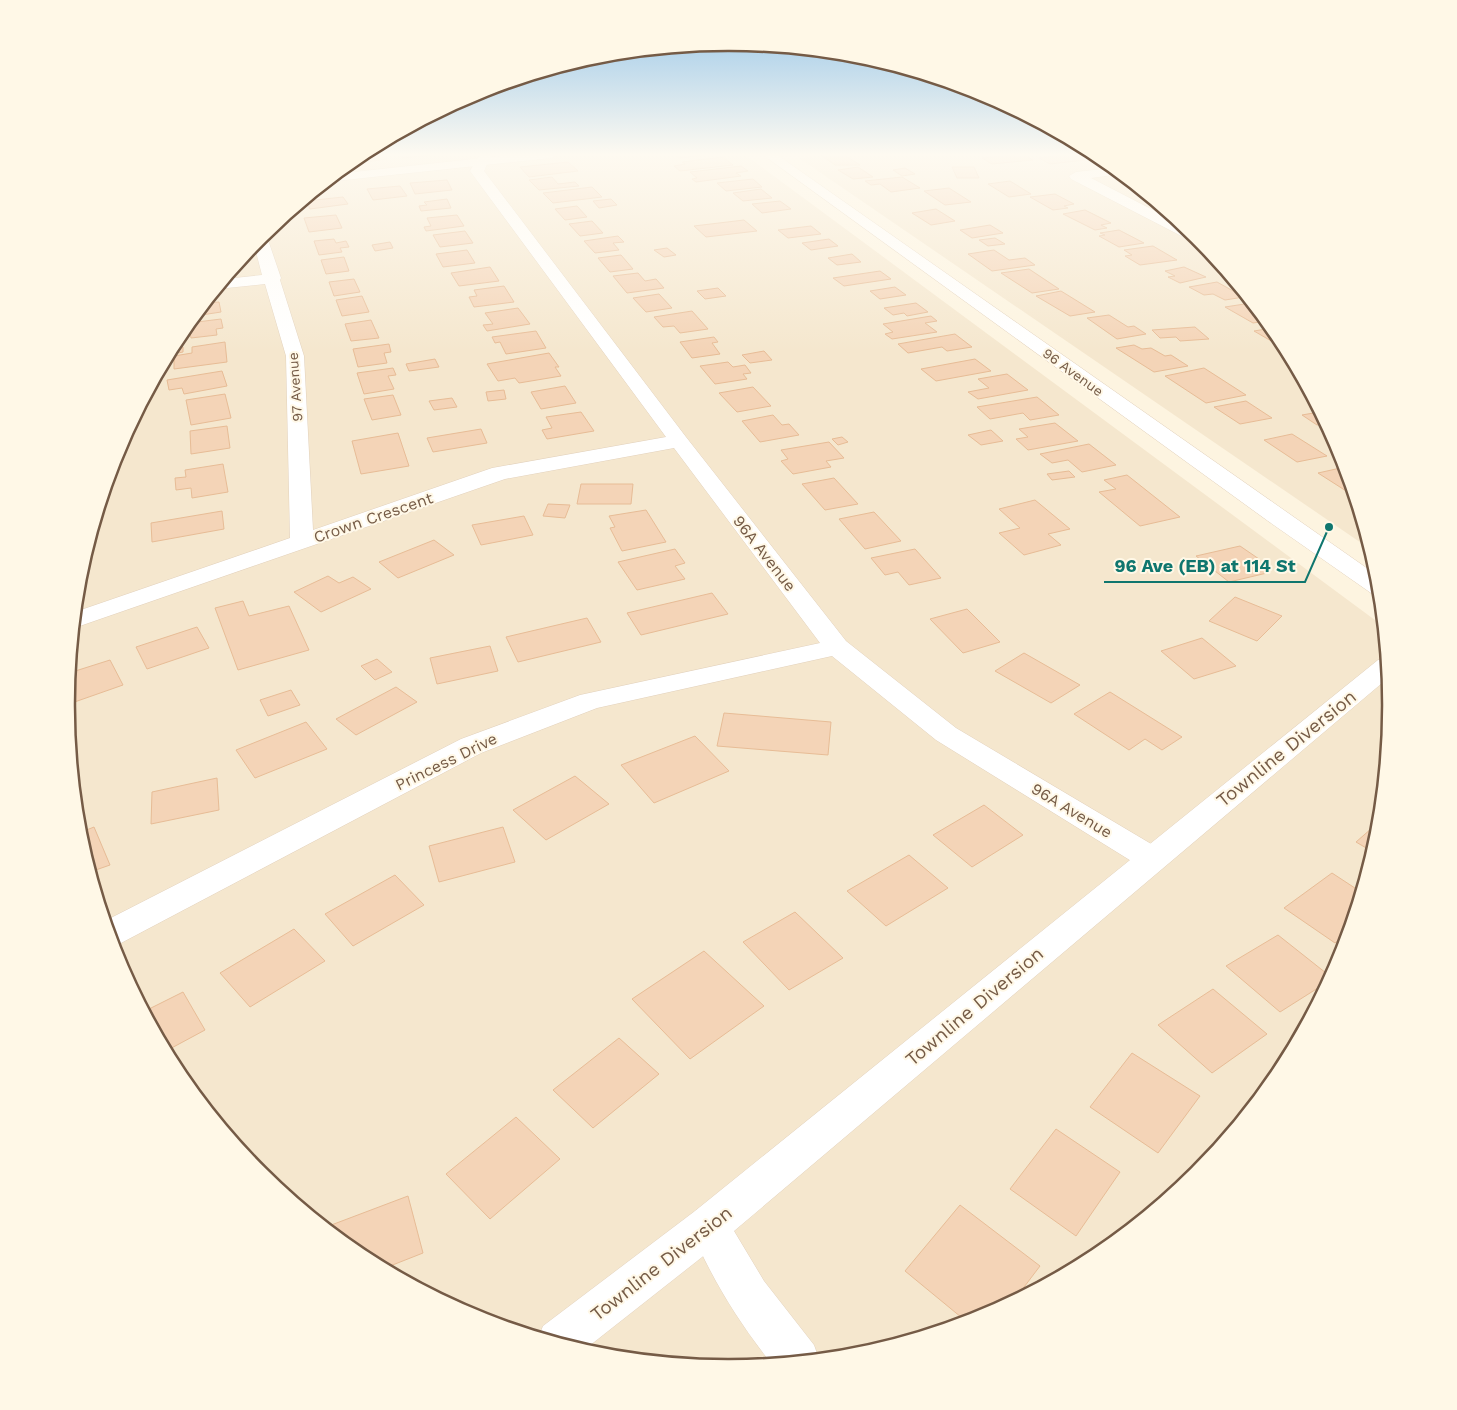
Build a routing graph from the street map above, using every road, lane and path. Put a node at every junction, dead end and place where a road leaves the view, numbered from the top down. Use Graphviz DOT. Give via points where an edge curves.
graph roads {
  1 [pos="514,220"];
  2 [pos="861,220"];
  3 [pos="1161,220"];
  4 [pos="1174,227"];
  5 [pos="262,247"];
  6 [pos="273,278"];
  7 [pos="228,285"];
  8 [pos="679,441"];
  9 [pos="302,542"];
  10 [pos="1371,581"];
  11 [pos="80,619"];
  12 [pos="837,647"];
  13 [pos="1381,671"];
  14 [pos="1152,858"];
  15 [pos="115,931"];
  16 [pos="710,1226"];
  17 [pos="565,1337"];
  18 [pos="793,1355"];
  1 -- 8 [label="street, 96A Avenue"];
  2 -- 10 [label="street, 96 Avenue"];
  3 -- 4 [label="street"];
  5 -- 6 [label="street, 97 Avenue"];
  6 -- 7 [label="street"];
  6 -- 9 [label="street, 97 Avenue" via="295,356"];
  8 -- 9 [label="street, Crown Crescent" via="500,473"];
  8 -- 12 [label="street, 96A Avenue"];
  9 -- 11 [label="street, Crown Crescent"];
  12 -- 14 [label="street, 96A Avenue" via="946,734"];
  12 -- 15 [label="street, Princess Drive" via="590,702 471,746"];
  13 -- 14 [label="street, Townline Diversion"];
  14 -- 16 [label="street, Townline Diversion"];
  16 -- 17 [label="street, Townline Diversion"];
  16 -- 18 [label="street" via="746,1294"];
}
